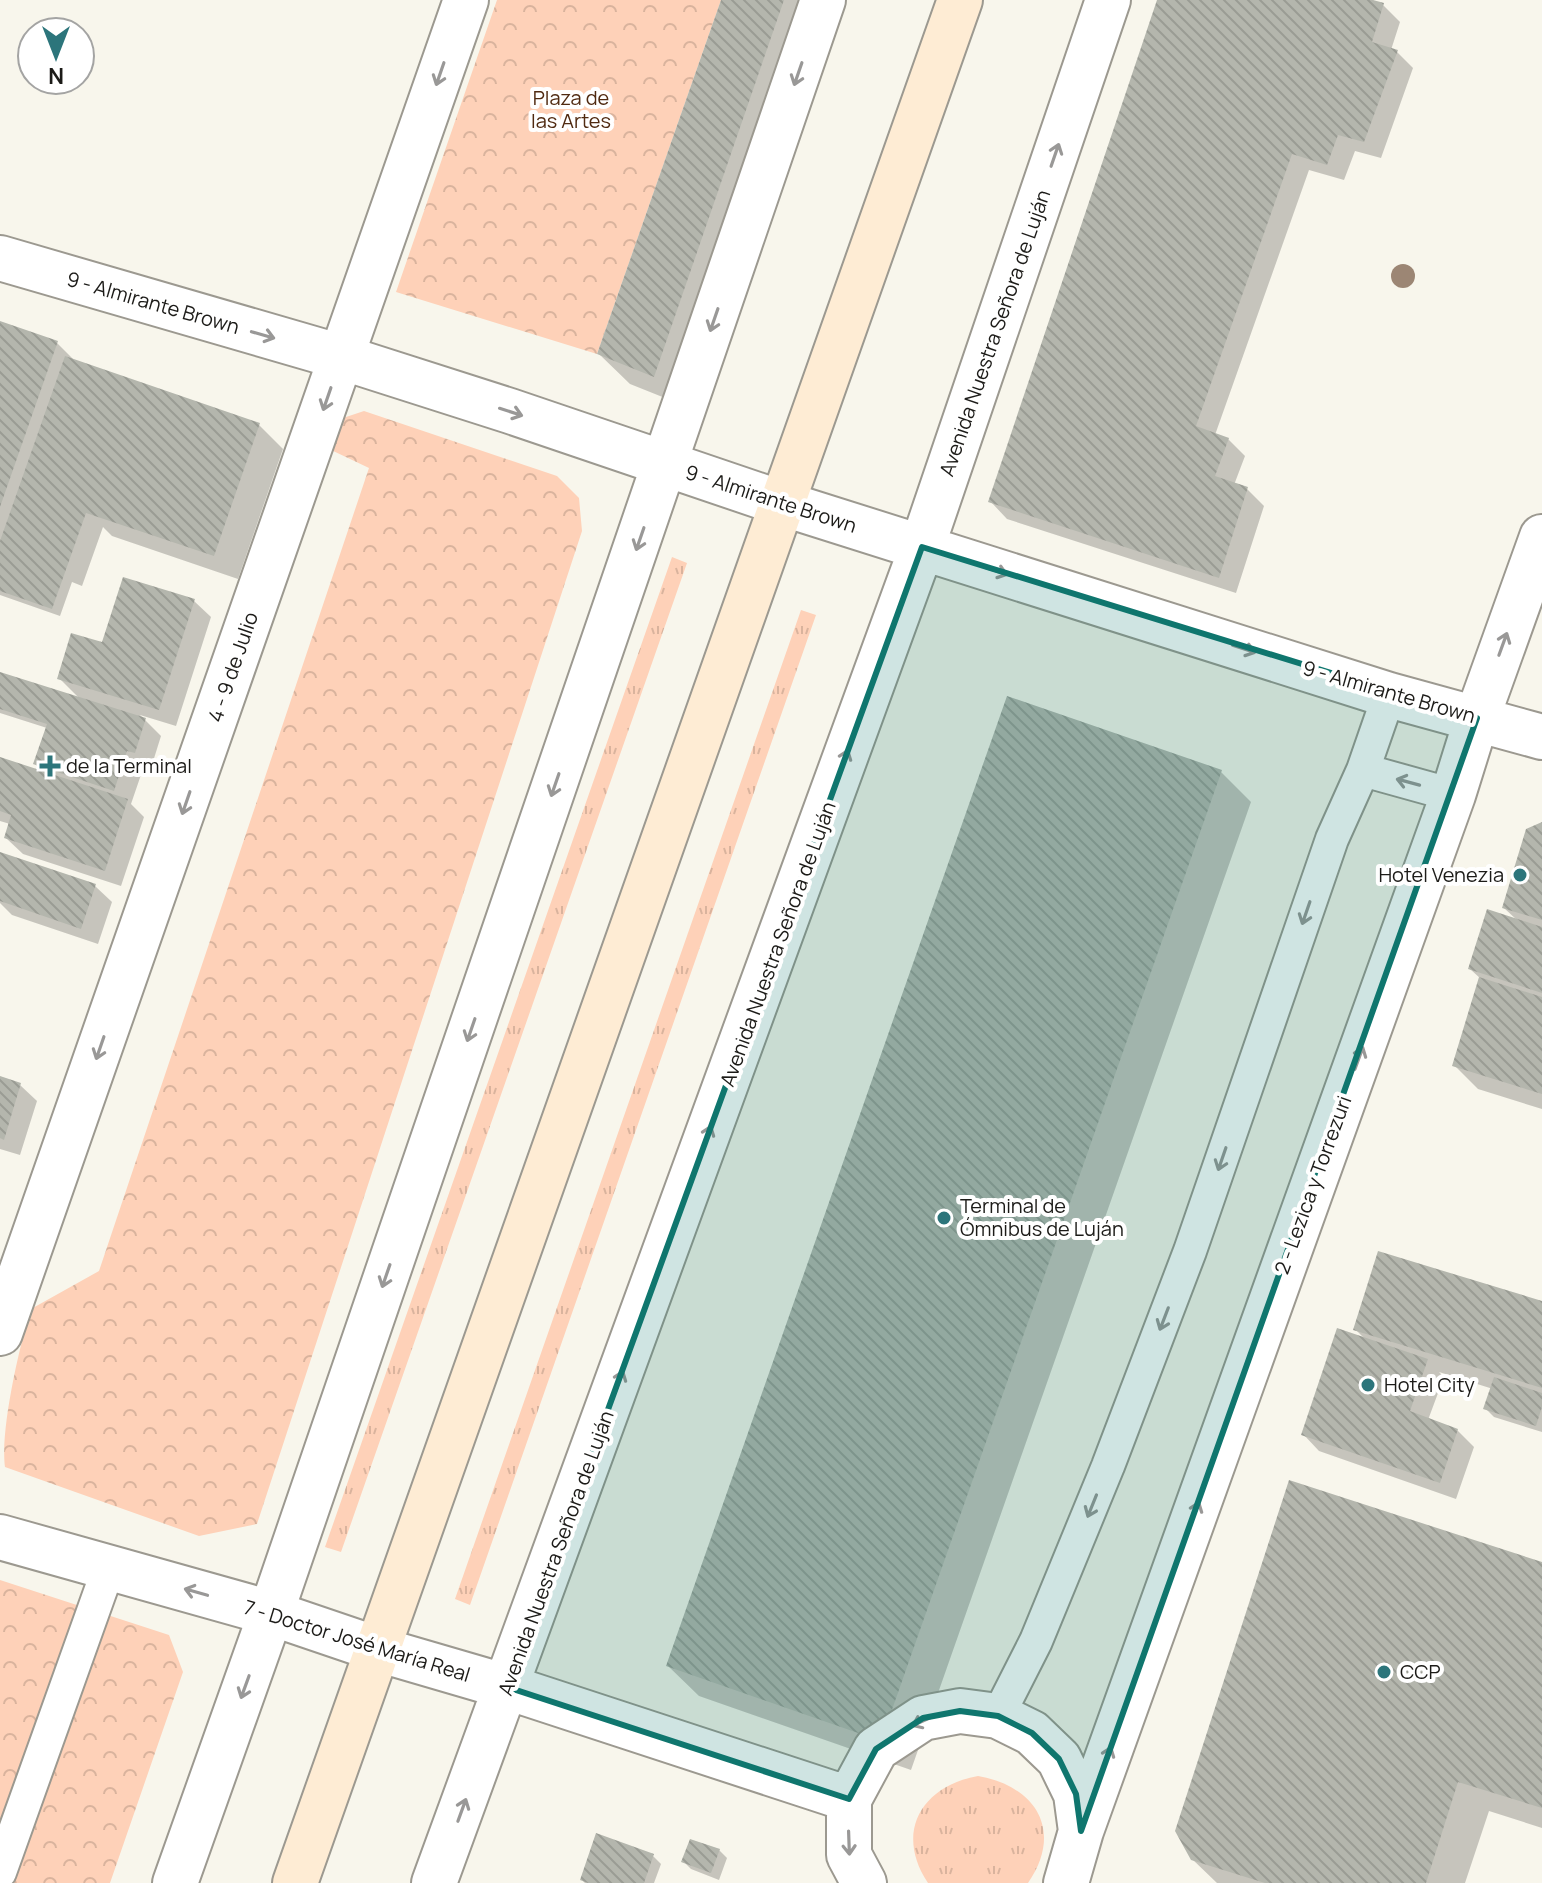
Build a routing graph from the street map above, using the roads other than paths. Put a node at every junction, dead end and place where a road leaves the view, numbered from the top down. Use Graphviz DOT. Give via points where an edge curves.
graph roads {
  1 [pos="466,0"];
  2 [pos="823,0"];
  3 [pos="960,0"];
  4 [pos="1108,0"];
  5 [pos="0,258"];
  6 [pos="341,357"];
  7 [pos="665,465"];
  8 [pos="781,503"];
  9 [pos="1542,537"];
  10 [pos="922,547"];
  11 [pos="1389,695"];
  12 [pos="1477,718"];
  13 [pos="1542,737"];
  14 [pos="1363,770"];
  15 [pos="1453,795"];
  16 [pos="0,1333"];
  17 [pos="0,1537"];
  18 [pos="109,1567"];
  19 [pos="271,1613"];
  20 [pos="377,1649"];
  21 [pos="507,1687"];
  22 [pos="998,1716"];
  23 [pos="849,1799"];
  24 [pos="1081,1831"];
  25 [pos="0,1872"];
  26 [pos="1074,1881"];
  27 [pos="175,1883"];
  28 [pos="295,1883"];
  29 [pos="434,1883"];
  30 [pos="864,1883"];
  1 -- 6 [label="street, 4 - 9 de Julio, one-way"];
  2 -- 7 [label="street, one-way"];
  3 -- 8 [label="main road"];
  10 -- 4 [label="street, Avenida Nuestra Señora de Luján, one-way"];
  5 -- 6 [label="street, 9 - Almirante Brown, one-way"];
  6 -- 7 [label="street, 9 - Almirante Brown, one-way"];
  6 -- 16 [label="street, 4 - 9 de Julio, one-way"];
  7 -- 8 [label="street, 9 - Almirante Brown"];
  7 -- 19 [label="street, one-way"];
  8 -- 10 [label="street, 9 - Almirante Brown"];
  8 -- 20 [label="main road"];
  12 -- 9 [label="street, 2 - Lezica y Torrezuri, one-way"];
  10 -- 11 [label="street, 9 - Almirante Brown, one-way"];
  21 -- 10 [label="street, Avenida Nuestra Señora de Luján, one-way"];
  11 -- 12 [label="street, 9 - Almirante Brown"];
  11 -- 14 [label="lane"];
  12 -- 13 [label="street, 9 - Almirante Brown"];
  12 -- 15 [label="street, 2 - Lezica y Torrezuri"];
  15 -- 14 [label="lane, one-way"];
  14 -- 22 [label="lane, one-way" via="1332,839 1190,1251 1108,1466 1036,1641"];
  24 -- 15 [label="street, 2 - Lezica y Torrezuri, one-way"];
  17 -- 18 [label="street, 7 - Doctor José María Real"];
  19 -- 18 [label="street, 7 - Doctor José María Real, one-way"];
  18 -- 25 [label="lane"];
  19 -- 20 [label="street, 7 - Doctor José María Real"];
  19 -- 27 [label="street, one-way"];
  20 -- 21 [label="street, 7 - Doctor José María Real"];
  20 -- 28 [label="main road"];
  21 -- 23 [label="street, 7 - Doctor José María Real"];
  29 -- 21 [label="street, Avenida Nuestra Señora de Luján, one-way"];
  22 -- 23 [label="street, one-way" via="960,1711 923,1718 876,1749"];
  22 -- 24 [label="street" via="1032,1733 1059,1759 1076,1794"];
  23 -- 30 [label="street, one-way" via="849,1855"];
  24 -- 26 [label="street, 2 - Lezica y Torrezuri"];
}
